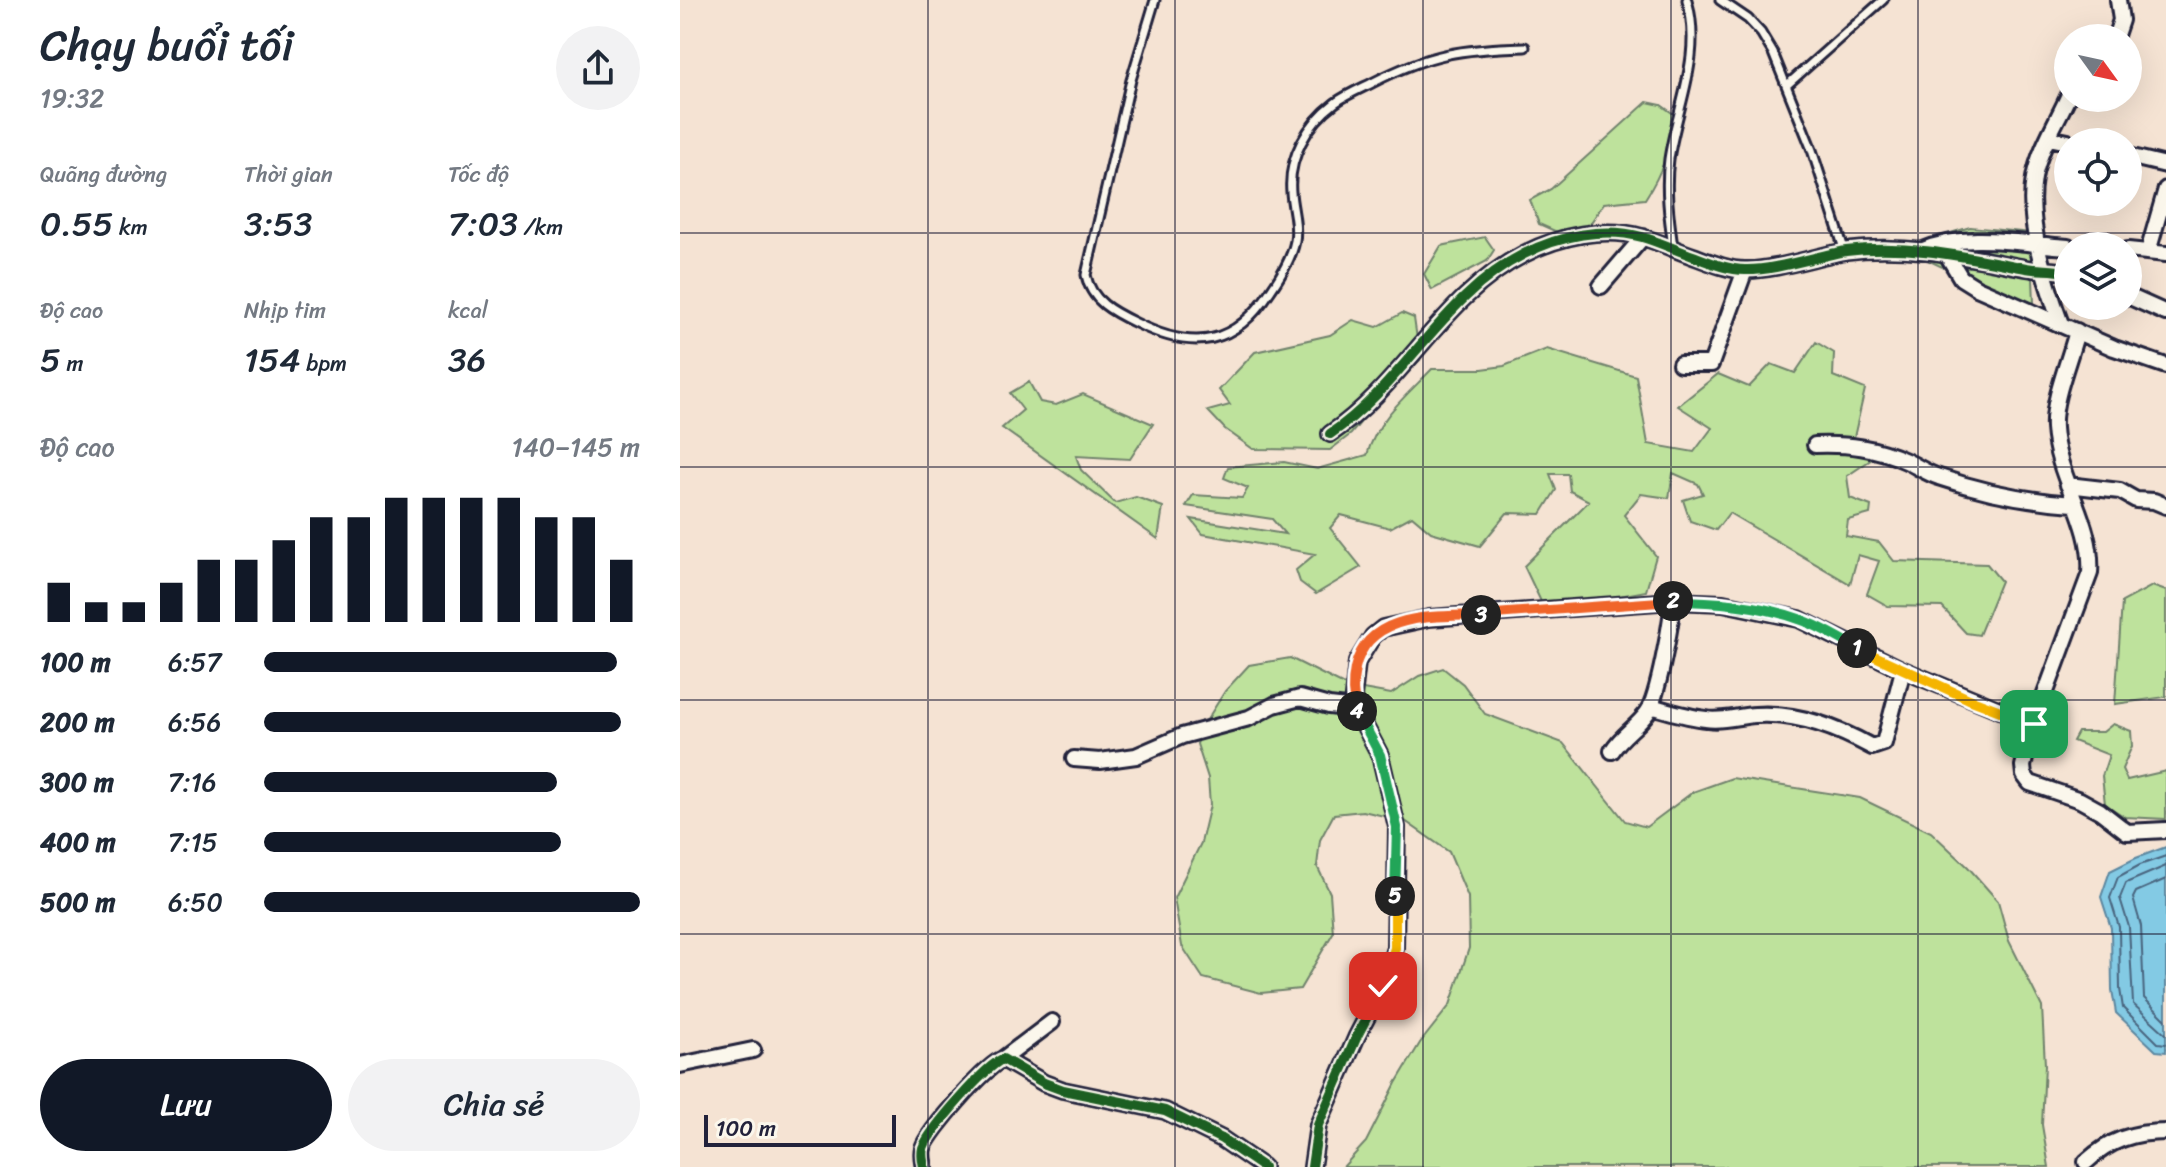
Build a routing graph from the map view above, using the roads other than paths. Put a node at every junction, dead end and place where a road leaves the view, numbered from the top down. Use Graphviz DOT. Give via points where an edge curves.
graph roads {
  1 [pos="1155,0"];
  2 [pos="1687,0"];
  3 [pos="1720,0"];
  4 [pos="1883,0"];
  5 [pos="2118,0"];
  6 [pos="2120,24"];
  7 [pos="1525,47"];
  8 [pos="1787,85"];
  9 [pos="2061,112"];
  10 [pos="2049,138"];
  11 [pos="2054,139"];
  12 [pos="2142,159"];
  13 [pos="2166,165"];
  14 [pos="2166,189"];
  15 [pos="1643,237"];
  16 [pos="2039,245"];
  17 [pos="2054,246"];
  18 [pos="1673,249"];
  19 [pos="1921,251"];
  20 [pos="2142,251"];
  21 [pos="1845,252"];
  22 [pos="2148,252"];
  23 [pos="1946,253"];
  24 [pos="2166,254"];
  25 [pos="2039,269"];
  26 [pos="1745,270"];
  27 [pos="2054,271"];
  28 [pos="1601,286"];
  29 [pos="2142,302"];
  30 [pos="2166,313"];
  31 [pos="2045,316"];
  32 [pos="2061,324"];
  33 [pos="2077,331"];
  34 [pos="1680,364"];
  35 [pos="2166,366"];
  36 [pos="1330,434"];
  37 [pos="1815,445"];
  38 [pos="2068,485"];
  39 [pos="2074,504"];
  40 [pos="2166,506"];
  41 [pos="1673,601"];
  42 [pos="1903,670"];
  43 [pos="1651,706"];
  44 [pos="1356,709"];
  45 [pos="2034,724"];
  46 [pos="1612,751"];
  47 [pos="1074,759"];
  48 [pos="2166,830"];
  49 [pos="1052,1022"];
  50 [pos="753,1050"];
  51 [pos="1003,1059"];
  52 [pos="680,1065"];
  53 [pos="2166,1132"];
  54 [pos="2086,1162"];
  55 [pos="924,1167"];
  56 [pos="1263,1167"];
  57 [pos="1312,1167"];
  1 -- 7 [label="lane" via="1086,275 1097,300 1160,335 1189,341 1239,327 1256,314 1275,284 1295,242 1290,177 1296,152 1334,104 1429,58 1458,50"];
  2 -- 18 [label="lane" via="1693,20 1692,61 1669,160"];
  3 -- 8 [label="lane" via="1761,33"];
  4 -- 8 [label="lane"];
  5 -- 6 [label="street"];
  8 -- 21 [label="lane"];
  9 -- 10 [label="street"];
  10 -- 11 [label="street"];
  10 -- 16 [label="street" via="2032,198"];
  12 -- 13 [label="street"];
  14 -- 22 [label="street"];
  15 -- 18 [label="street"];
  15 -- 28 [label="street"];
  15 -- 36 [label="street" via="1580,235 1545,244 1499,268 1451,309 1352,420"];
  16 -- 17 [label="street"];
  16 -- 19 [label="street" via="1967,241"];
  16 -- 25 [label="street"];
  18 -- 26 [label="street"];
  19 -- 21 [label="street"];
  19 -- 23 [label="street"];
  20 -- 22 [label="street"];
  21 -- 26 [label="street"];
  22 -- 24 [label="street"];
  23 -- 25 [label="street"];
  23 -- 31 [label="street" via="1968,283"];
  25 -- 27 [label="street"];
  25 -- 31 [label="street"];
  25 -- 32 [label="street"];
  26 -- 34 [label="street" via="1711,364"];
  29 -- 30 [label="street"];
  31 -- 32 [label="street"];
  32 -- 33 [label="street"];
  33 -- 35 [label="street"];
  33 -- 38 [label="street" via="2054,421"];
  37 -- 39 [label="street" via="1878,450 1976,488"];
  38 -- 39 [label="street"];
  38 -- 40 [label="street" via="2120,491"];
  39 -- 45 [label="street" via="2092,552 2090,573"];
  41 -- 42 [label="street" via="1705,601 1791,616"];
  41 -- 43 [label="street"];
  41 -- 44 [label="street" via="1429,618 1383,628 1357,662"];
  42 -- 43 [label="street" via="1879,747 1827,724 1790,716 1706,719"];
  42 -- 45 [label="street"];
  43 -- 46 [label="street"];
  44 -- 47 [label="street" via="1300,698 1136,756"];
  44 -- 57 [label="street" via="1380,755 1397,827 1395,948 1383,986 1318,1125"];
  45 -- 48 [label="street" via="2023,766 2030,783 2080,800 2127,832"];
  49 -- 51 [label="street"];
  50 -- 52 [label="street"];
  51 -- 55 [label="street" via="988,1068 933,1131 922,1152"];
  51 -- 56 [label="street" via="1063,1090 1165,1111"];
  53 -- 54 [label="street" via="2128,1135"];
}
